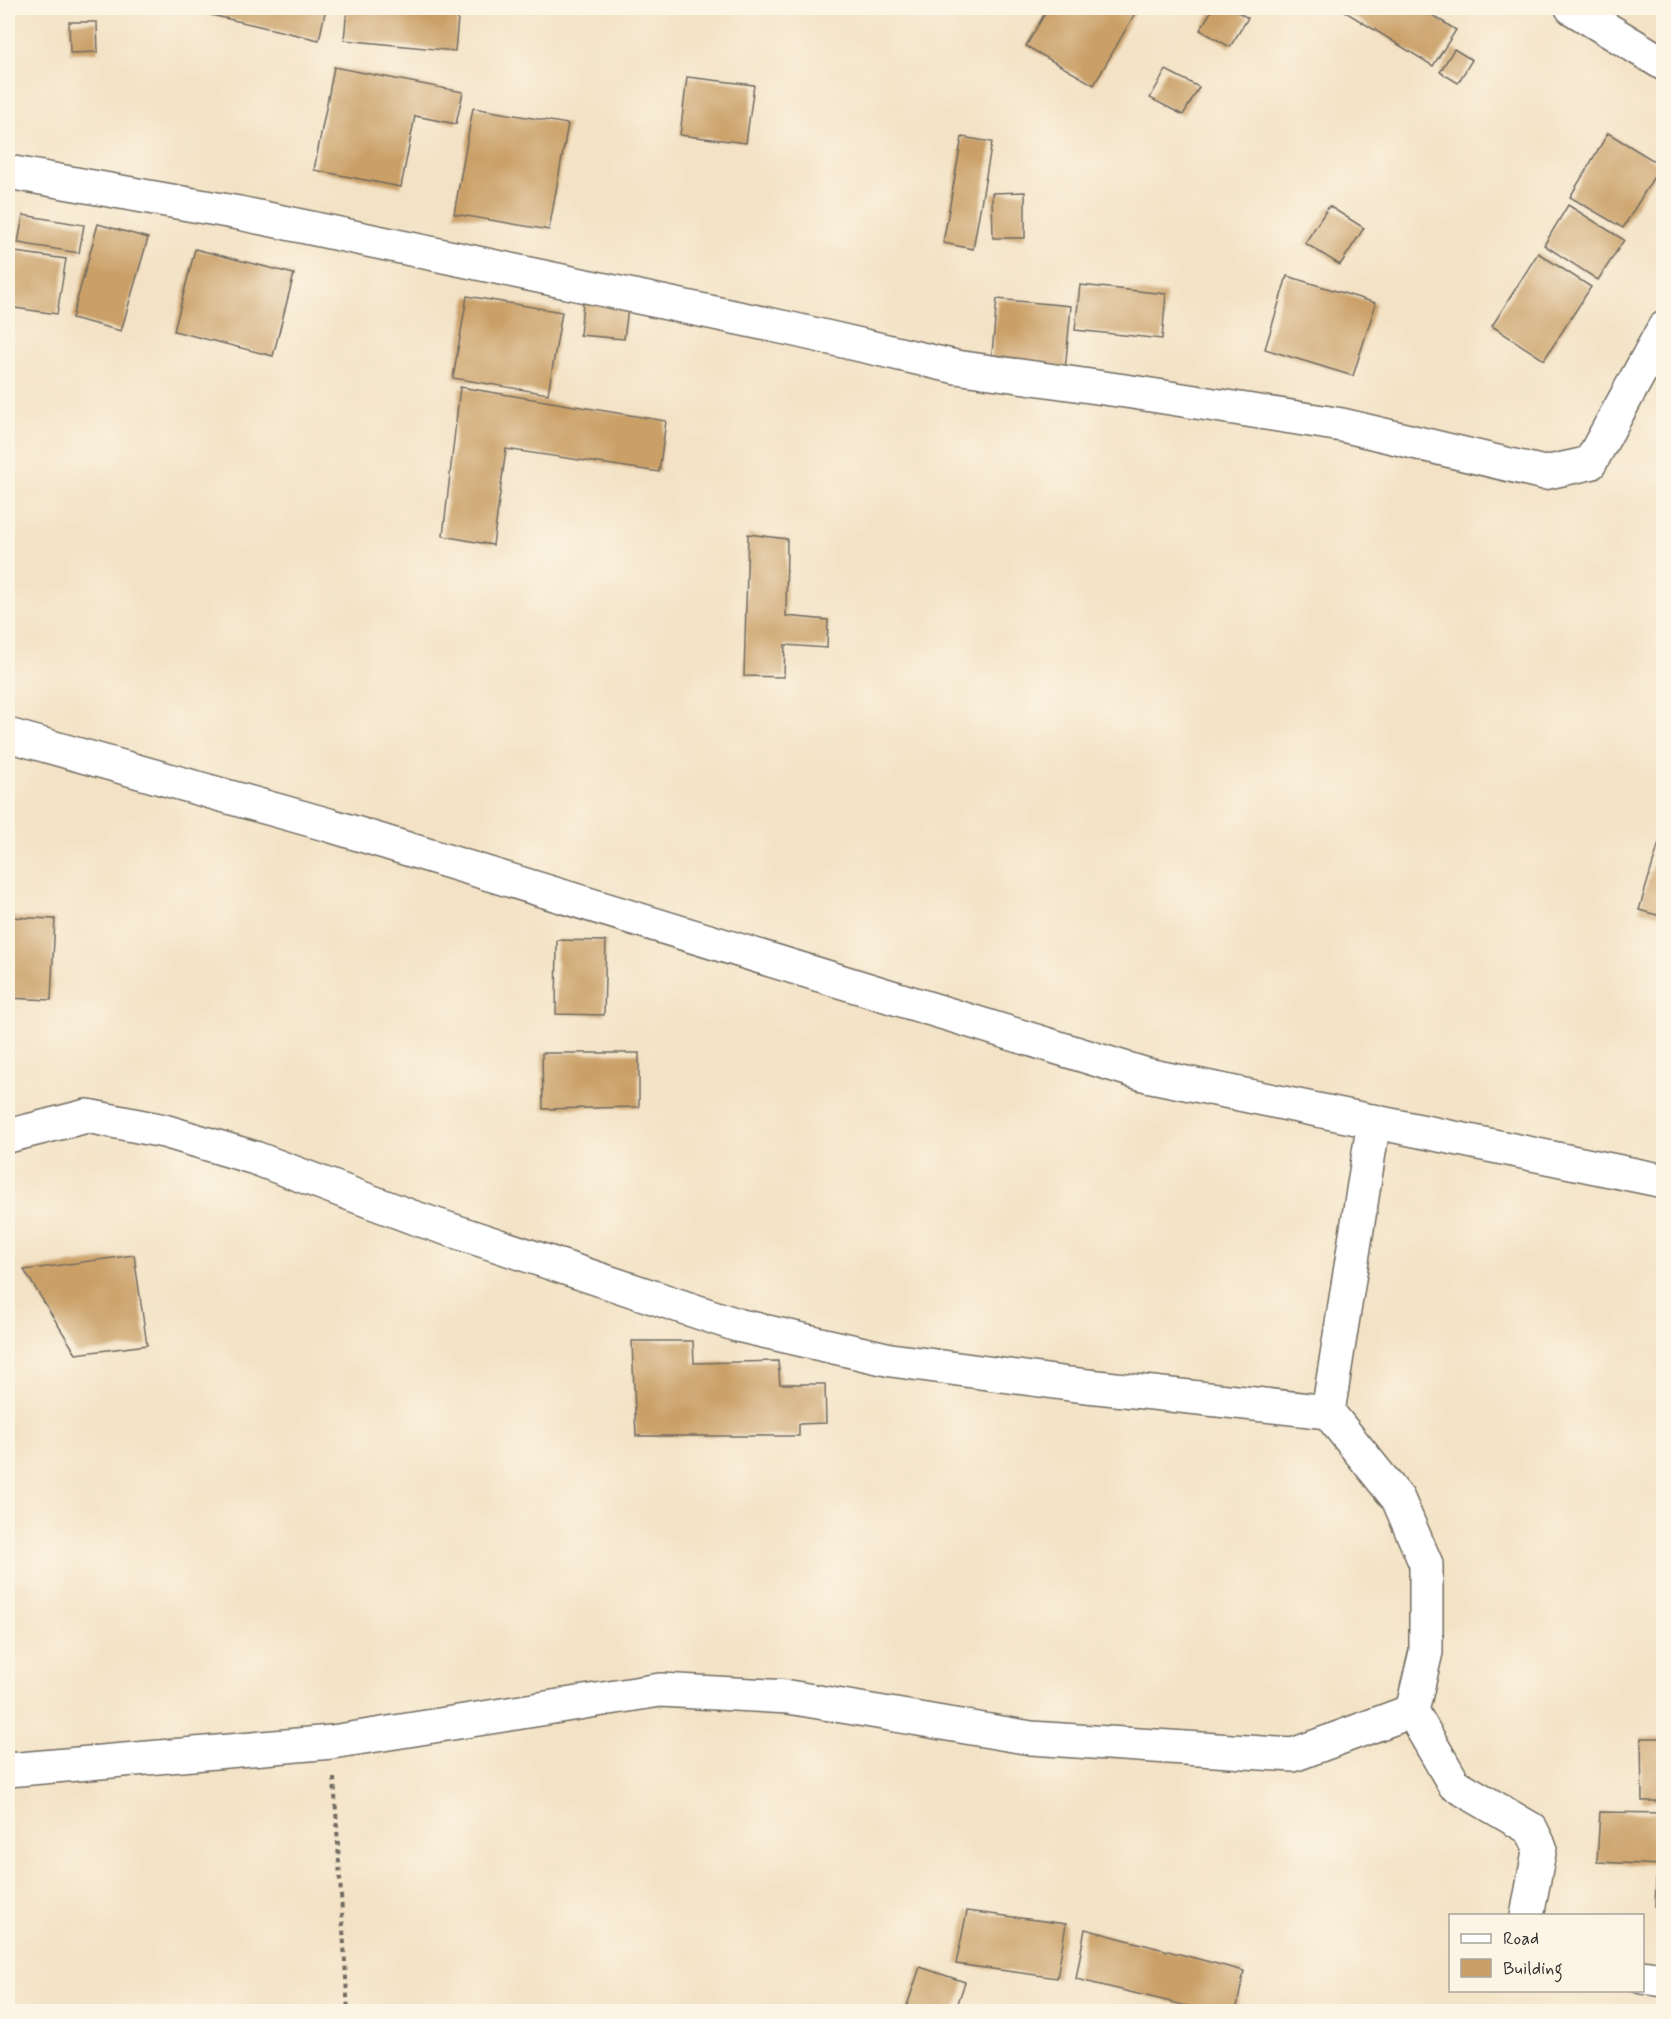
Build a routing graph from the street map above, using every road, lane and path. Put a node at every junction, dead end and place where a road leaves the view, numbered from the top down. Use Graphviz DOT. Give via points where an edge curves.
graph roads {
  1 [pos="1572,8"];
  2 [pos="1664,64"];
  3 [pos="8,172"];
  4 [pos="1664,328"];
  5 [pos="8,735"];
  6 [pos="1374,1122"];
  7 [pos="8,1136"];
  8 [pos="1664,1181"];
  9 [pos="1328,1412"];
  10 [pos="1412,1711"];
  11 [pos="332,1742"];
  12 [pos="8,1770"];
  13 [pos="1527,1914"];
  14 [pos="1644,1977"];
  15 [pos="1664,1980"];
  16 [pos="348,2012"];
  1 -- 2 [label="street"];
  3 -- 4 [label="street" via="239,213 791,329 956,368 1342,424 1544,473 1590,463"];
  5 -- 6 [label="street" via="329,825 1147,1075"];
  6 -- 8 [label="street"];
  6 -- 9 [label="street"];
  7 -- 9 [label="street" via="87,1116 164,1131 255,1158 412,1217 737,1325 891,1360"];
  9 -- 10 [label="street" via="1398,1499 1426,1564 1426,1652"];
  10 -- 11 [label="street" via="1293,1755 1031,1738 789,1697 660,1690"];
  10 -- 13 [label="street" via="1454,1784 1531,1829 1540,1847"];
  11 -- 12 [label="street"];
  11 -- 16 [label="path"];
  14 -- 15 [label="street"];
}
